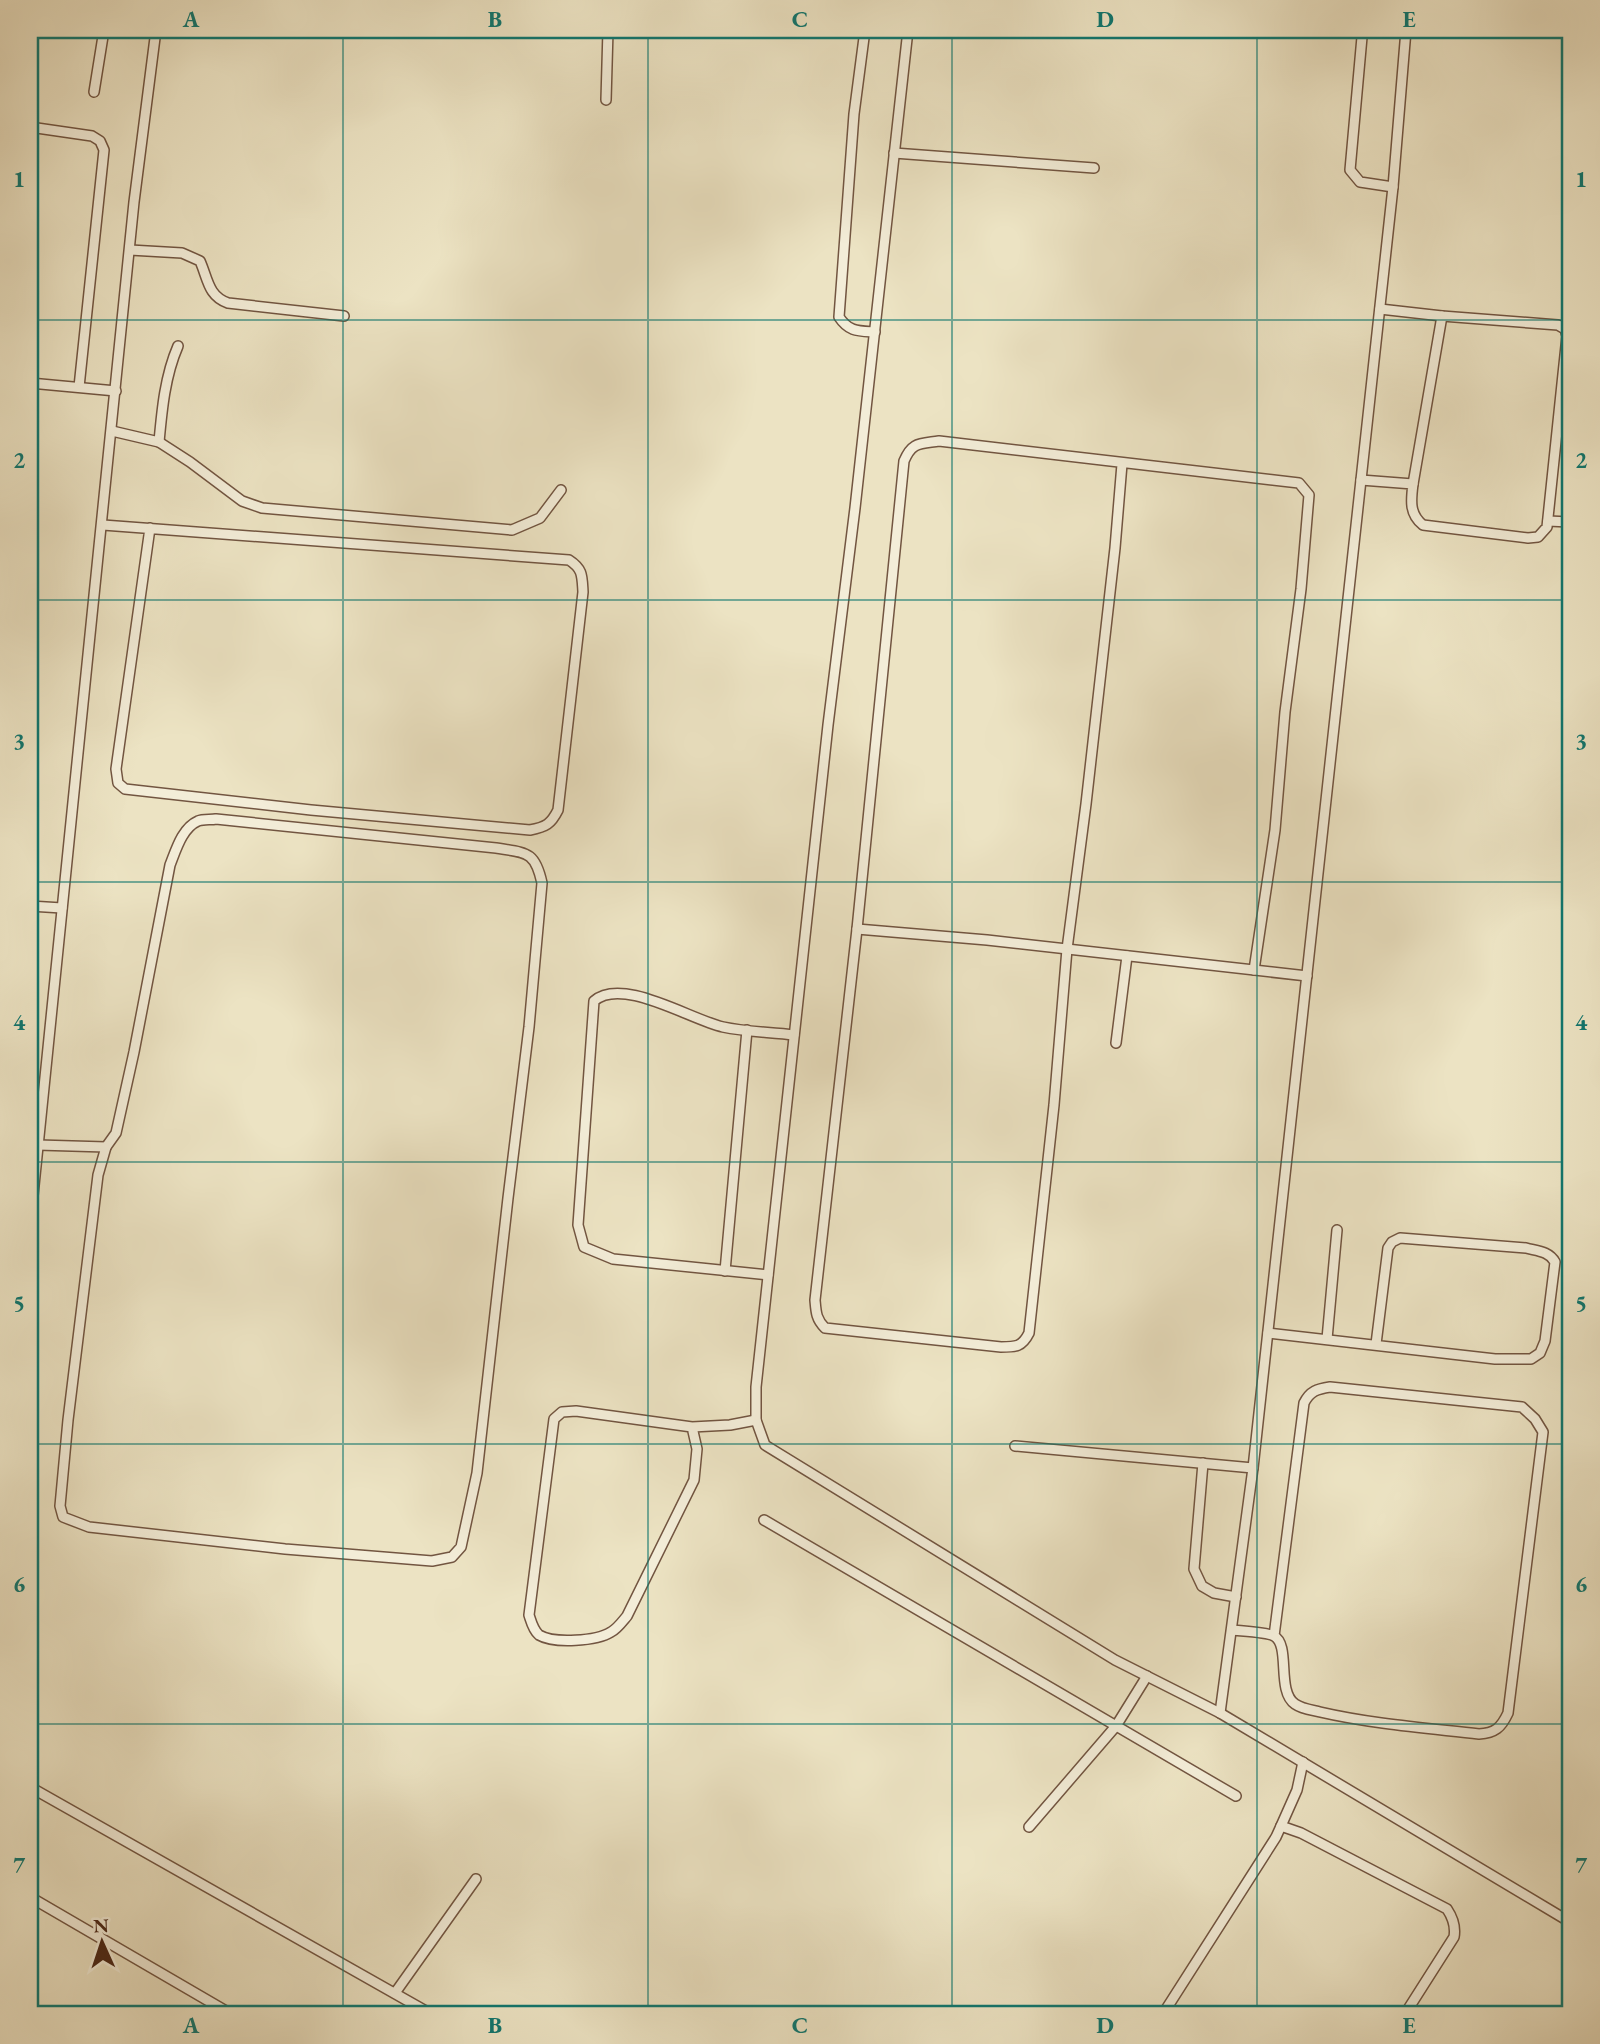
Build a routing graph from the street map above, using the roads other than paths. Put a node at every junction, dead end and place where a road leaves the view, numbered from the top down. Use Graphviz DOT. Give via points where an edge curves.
graph roads {
  1 [pos="104,30"];
  2 [pos="156,30"];
  3 [pos="608,30"];
  4 [pos="865,30"];
  5 [pos="908,30"];
  6 [pos="1406,30"];
  7 [pos="1362,37"];
  8 [pos="94,92"];
  9 [pos="607,100"];
  10 [pos="30,127"];
  11 [pos="894,153"];
  12 [pos="1094,168"];
  13 [pos="1393,187"];
  14 [pos="130,250"];
  15 [pos="1380,309"];
  16 [pos="344,316"];
  17 [pos="1442,316"];
  18 [pos="875,332"];
  19 [pos="178,345"];
  20 [pos="30,383"];
  21 [pos="79,387"];
  22 [pos="116,391"];
  23 [pos="112,431"];
  24 [pos="159,442"];
  25 [pos="1122,464"];
  26 [pos="1361,480"];
  27 [pos="1413,484"];
  28 [pos="561,490"];
  29 [pos="1548,521"];
  30 [pos="1570,522"];
  31 [pos="103,525"];
  32 [pos="149,528"];
  33 [pos="30,906"];
  34 [pos="62,908"];
  35 [pos="857,929"];
  36 [pos="1067,949"];
  37 [pos="1127,956"];
  38 [pos="1254,970"];
  39 [pos="1307,976"];
  40 [pos="747,1030"];
  41 [pos="794,1035"];
  42 [pos="1116,1044"];
  43 [pos="38,1145"];
  44 [pos="106,1147"];
  45 [pos="30,1225"];
  46 [pos="1337,1230"];
  47 [pos="725,1271"];
  48 [pos="768,1275"];
  49 [pos="1268,1333"];
  50 [pos="1327,1339"];
  51 [pos="1376,1344"];
  52 [pos="756,1420"];
  53 [pos="692,1427"];
  54 [pos="1015,1446"];
  55 [pos="1203,1463"];
  56 [pos="1253,1468"];
  57 [pos="764,1520"];
  58 [pos="1236,1597"];
  59 [pos="1232,1630"];
  60 [pos="1274,1636"];
  61 [pos="1147,1676"];
  62 [pos="1220,1713"];
  63 [pos="1116,1726"];
  64 [pos="1303,1762"];
  65 [pos="30,1787"];
  66 [pos="1236,1796"];
  67 [pos="1281,1826"];
  68 [pos="1029,1827"];
  69 [pos="476,1879"];
  70 [pos="30,1897"];
  71 [pos="1570,1922"];
  72 [pos="396,1993"];
  73 [pos="231,2014"];
  74 [pos="431,2014"];
  75 [pos="1163,2014"];
  76 [pos="1405,2014"];
  1 -- 8 [label="lane"];
  2 -- 14 [label="lane"];
  3 -- 9 [label="lane"];
  4 -- 18 [label="lane" via="839,317 845,326"];
  5 -- 11 [label="lane"];
  6 -- 13 [label="lane"];
  7 -- 13 [label="lane" via="1350,170 1360,182"];
  10 -- 21 [label="lane" via="92,136 104,150"];
  11 -- 12 [label="lane"];
  11 -- 18 [label="lane"];
  13 -- 15 [label="lane"];
  14 -- 16 [label="lane" via="182,253 200,261 212,293 228,303"];
  14 -- 22 [label="lane"];
  15 -- 17 [label="lane"];
  15 -- 26 [label="lane"];
  17 -- 27 [label="lane"];
  17 -- 29 [label="lane" via="1558,324 1565,330"];
  18 -- 41 [label="lane"];
  19 -- 24 [label="lane" via="164,395"];
  20 -- 21 [label="lane"];
  21 -- 22 [label="lane"];
  22 -- 23 [label="lane"];
  23 -- 24 [label="lane"];
  23 -- 31 [label="lane"];
  24 -- 28 [label="lane" via="242,501 262,508 513,530 540,518"];
  25 -- 35 [label="lane" via="939,441 909,449 904,461"];
  25 -- 36 [label="lane"];
  25 -- 38 [label="lane" via="1299,483 1309,495 1275,830"];
  26 -- 27 [label="lane"];
  26 -- 39 [label="lane"];
  27 -- 29 [label="lane" via="1413,513 1423,525 1528,538 1543,534"];
  29 -- 30 [label="lane"];
  31 -- 32 [label="lane"];
  31 -- 34 [label="lane"];
  32 -- 32 [label="lane" via="569,560 578,566 583,592 558,810 552,822 530,830 125,789 118,783 116,769"];
  33 -- 34 [label="lane"];
  34 -- 43 [label="lane"];
  35 -- 36 [label="lane"];
  35 -- 36 [label="lane" via="816,1314 825,1328 1001,1347 1024,1342 1029,1333"];
  36 -- 37 [label="lane"];
  37 -- 38 [label="lane"];
  37 -- 42 [label="lane"];
  38 -- 39 [label="lane"];
  39 -- 49 [label="lane"];
  40 -- 41 [label="lane"];
  40 -- 47 [label="lane"];
  40 -- 47 [label="lane" via="724,1027 627,993 601,995 594,1001 578,1224 584,1247 613,1259"];
  41 -- 48 [label="lane"];
  43 -- 44 [label="lane"];
  43 -- 45 [label="lane"];
  44 -- 44 [label="lane" via="98,1175 68,1420 60,1506 63,1517 89,1527 285,1549 432,1561 452,1557 465,1535 477,1473 530,1027 542,883 532,857 496,848 216,819 198,821 179,841 170,864 116,1133"];
  46 -- 50 [label="lane"];
  47 -- 48 [label="lane"];
  48 -- 52 [label="lane"];
  49 -- 50 [label="lane"];
  49 -- 56 [label="lane"];
  50 -- 51 [label="lane"];
  51 -- 51 [label="lane" via="1531,1359 1545,1341 1555,1262 1545,1252 1526,1248 1399,1238 1388,1248"];
  52 -- 53 [label="lane"];
  52 -- 61 [label="lane" via="765,1445"];
  53 -- 53 [label="lane" via="576,1411 562,1412 554,1419 529,1615 540,1635 560,1640 596,1639 612,1632 627,1616 694,1479 697,1448"];
  54 -- 55 [label="lane"];
  55 -- 56 [label="lane"];
  55 -- 58 [label="lane" via="1194,1569 1202,1586"];
  56 -- 58 [label="lane"];
  57 -- 63 [label="lane"];
  58 -- 59 [label="lane"];
  59 -- 60 [label="lane"];
  59 -- 62 [label="lane"];
  60 -- 60 [label="lane" via="1280,1642 1286,1696 1300,1707 1479,1734 1498,1730 1508,1713 1543,1432 1535,1419 1522,1407 1330,1387 1309,1393 1304,1403"];
  61 -- 62 [label="lane"];
  61 -- 63 [label="lane"];
  62 -- 64 [label="lane"];
  63 -- 66 [label="lane"];
  63 -- 68 [label="lane"];
  64 -- 67 [label="lane"];
  64 -- 71 [label="lane"];
  65 -- 72 [label="lane"];
  67 -- 75 [label="lane"];
  67 -- 76 [label="lane" via="1447,1909 1455,1926 1454,1937"];
  69 -- 72 [label="lane"];
  70 -- 73 [label="lane"];
  72 -- 74 [label="lane"];
}
